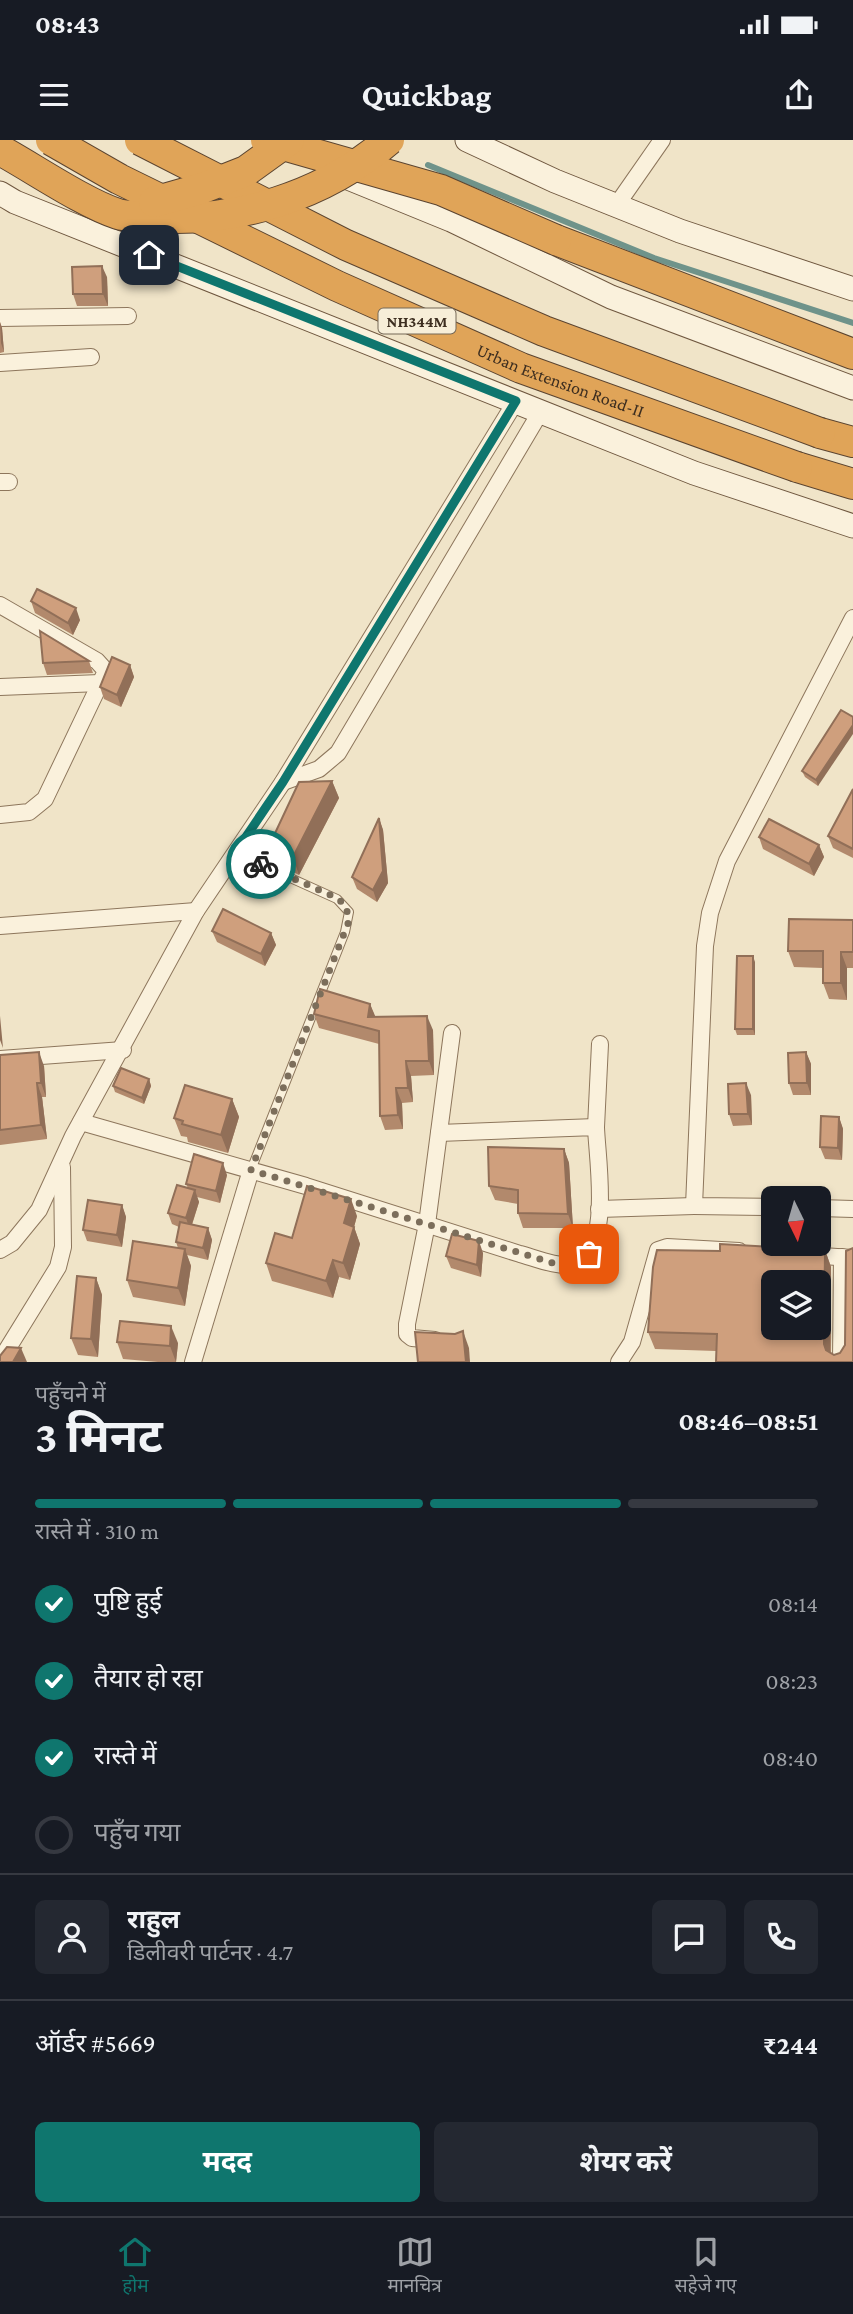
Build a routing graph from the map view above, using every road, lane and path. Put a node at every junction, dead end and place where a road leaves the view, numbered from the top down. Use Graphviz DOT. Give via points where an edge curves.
graph roads {
  1 [pos="51,140"];
  2 [pos="140,140"];
  3 [pos="268,140"];
  4 [pos="289,140"];
  5 [pos="389,140"];
  6 [pos="467,140"];
  7 [pos="662,140"];
  8 [pos="0,150"];
  9 [pos="0,193"];
  10 [pos="616,206"];
  11 [pos="119,215"];
  12 [pos="853,289"];
  13 [pos="128,316"];
  14 [pos="0,318"];
  15 [pos="853,354"];
  16 [pos="92,357"];
  17 [pos="0,363"];
  18 [pos="853,388"];
  19 [pos="516,401"];
  20 [pos="541,411"];
  21 [pos="853,442"];
  22 [pos="853,484"];
  23 [pos="853,526"];
  24 [pos="0,605"];
  25 [pos="853,618"];
  26 [pos="100,683"];
  27 [pos="0,687"];
  28 [pos="283,782"];
  29 [pos="0,815"];
  30 [pos="235,853"];
  31 [pos="197,911"];
  32 [pos="0,926"];
  33 [pos="452,1033"];
  34 [pos="600,1044"];
  35 [pos="123,1050"];
  36 [pos="0,1059"];
  37 [pos="81,1122"];
  38 [pos="596,1127"];
  39 [pos="439,1133"];
  40 [pos="62,1163"];
  41 [pos="251,1170"];
  42 [pos="694,1206"];
  43 [pos="761,1207"];
  44 [pos="831,1208"];
  45 [pos="599,1209"];
  46 [pos="853,1209"];
  47 [pos="426,1224"];
  48 [pos="0,1250"];
  49 [pos="761,1252"];
  50 [pos="818,1256"];
  51 [pos="848,1258"];
  52 [pos="451,1340"];
  53 [pos="0,1361"];
  54 [pos="193,1362"];
  55 [pos="619,1362"];
  56 [pos="841,1362"];
  1 -- 22 [label="highway, Urban Extension Road-II / NH344M, bridge" via="119,179 337,286 522,368"];
  2 -- 21 [label="highway, NH344M, bridge" via="346,244 544,331"];
  3 -- 15 [label="highway, bridge" via="440,190 556,240"];
  3 -- 18 [label="street" via="611,297"];
  4 -- 11 [label="highway, bridge" via="246,171"];
  5 -- 11 [label="highway, bridge" via="304,193 260,208 187,220"];
  6 -- 10 [label="street"];
  7 -- 10 [label="street"];
  8 -- 11 [label="highway, bridge"];
  9 -- 19 [label="street"];
  10 -- 12 [label="street"];
  13 -- 14 [label="street"];
  16 -- 17 [label="street"];
  19 -- 20 [label="street"];
  19 -- 28 [label="street"];
  20 -- 23 [label="street" via="694,473"];
  20 -- 28 [label="street" via="338,752 319,769"];
  24 -- 26 [label="street" via="106,668"];
  25 -- 42 [label="street" via="727,861 710,913 704,958"];
  26 -- 27 [label="street"];
  26 -- 29 [label="street" via="40,806 30,812"];
  28 -- 30 [label="street"];
  30 -- 31 [label="street"];
  30 -- 41 [label="lane" via="337,898 349,912"];
  31 -- 32 [label="street"];
  31 -- 35 [label="street"];
  33 -- 39 [label="street"];
  34 -- 38 [label="street"];
  35 -- 36 [label="street"];
  35 -- 37 [label="street"];
  37 -- 40 [label="street"];
  37 -- 41 [label="street"];
  38 -- 39 [label="street"];
  38 -- 45 [label="street"];
  39 -- 47 [label="street"];
  40 -- 48 [label="street" via="39,1210 12,1243"];
  40 -- 53 [label="street" via="63,1247 58,1267"];
  41 -- 47 [label="street"];
  41 -- 54 [label="street"];
  42 -- 43 [label="street"];
  42 -- 45 [label="street"];
  44 -- 46 [label="street"];
  45 -- 47 [label="street" via="597,1240 589,1254 573,1264 556,1264"];
  47 -- 52 [label="street" via="406,1331 412,1338"];
  49 -- 55 [label="street" via="658,1250 632,1342"];
  50 -- 51 [label="street"];
  51 -- 56 [label="street"];
}
